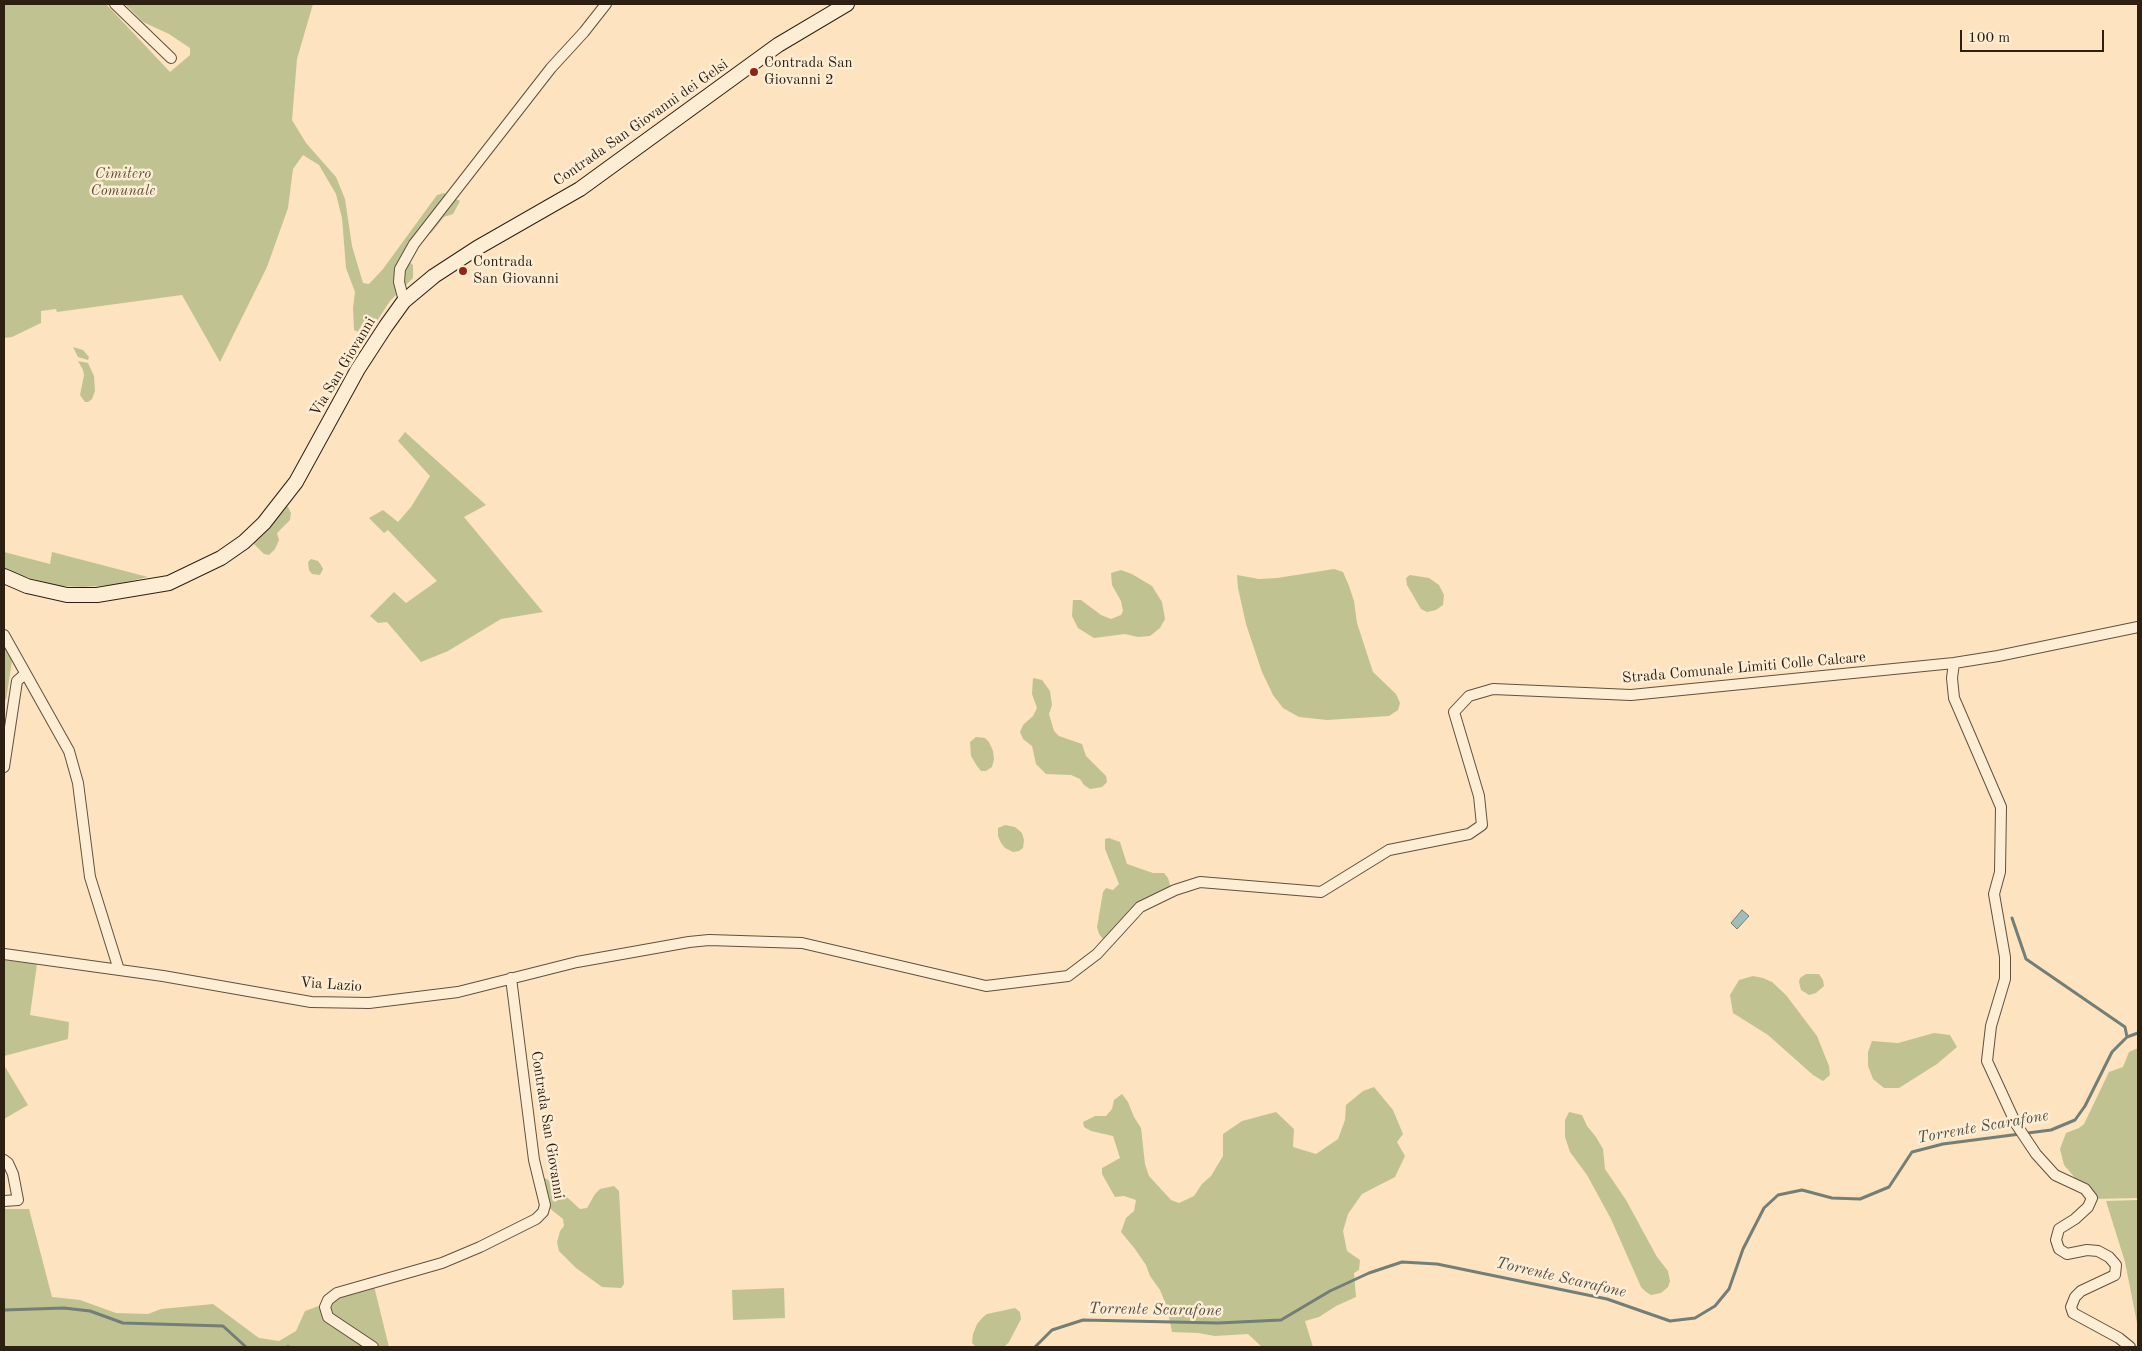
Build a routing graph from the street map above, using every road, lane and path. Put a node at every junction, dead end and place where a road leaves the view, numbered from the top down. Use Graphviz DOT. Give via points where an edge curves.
graph roads {
  1 [pos="115,4"];
  2 [pos="606,4"];
  3 [pos="847,4"];
  4 [pos="171,58"];
  5 [pos="404,302"];
  6 [pos="4,576"];
  7 [pos="2138,627"];
  8 [pos="4,635"];
  9 [pos="1954,663"];
  10 [pos="25,674"];
  11 [pos="4,767"];
  12 [pos="4,954"];
  13 [pos="119,970"];
  14 [pos="511,978"];
  15 [pos="4,1160"];
  16 [pos="4,1201"];
  17 [pos="373,1347"];
  18 [pos="2130,1347"];
  1 -- 4 [label="street"];
  2 -- 5 [label="street" via="551,68 414,244 400,269 399,282"];
  3 -- 5 [label="main road, Contrada San Giovanni dei Gelsi" via="778,45 580,189 434,276"];
  5 -- 6 [label="main road, Via San Giovanni" via="358,368 296,482 264,522 221,558 169,583 97,595 67,595 27,586"];
  7 -- 9 [label="street, Strada Comunale Limiti Colle Calcare"];
  8 -- 10 [label="street"];
  9 -- 14 [label="street, Strada Comunale Limiti Colle Calcare" via="1631,695 1494,688 1469,696 1454,712 1479,796 1482,825 1469,834 1388,850 1321,892 1200,882 1175,890 1140,906 1098,954 1068,976 986,986 802,943 709,940 577,962"];
  9 -- 18 [label="street" via="1954,698 2002,807 2000,872 1994,894 2005,957 2005,979 1991,1026 1987,1061 2025,1139 2055,1175 2085,1189 2092,1198 2076,1219 2058,1230 2056,1240 2059,1249 2067,1254 2098,1251 2116,1265 2116,1275 2075,1297 2071,1308 2073,1313"];
  10 -- 11 [label="street" via="17,681"];
  10 -- 13 [label="street" via="69,751 78,783 90,876"];
  12 -- 13 [label="street, Via Lazio"];
  13 -- 14 [label="street, Via Lazio" via="311,1002 369,1003 458,992"];
  14 -- 17 [label="street, Contrada San Giovanni" via="534,1160 545,1205 543,1212 536,1219 450,1260 337,1293 328,1300 325,1307 328,1317"];
  15 -- 16 [label="street" via="13,1174 18,1200"];
}
